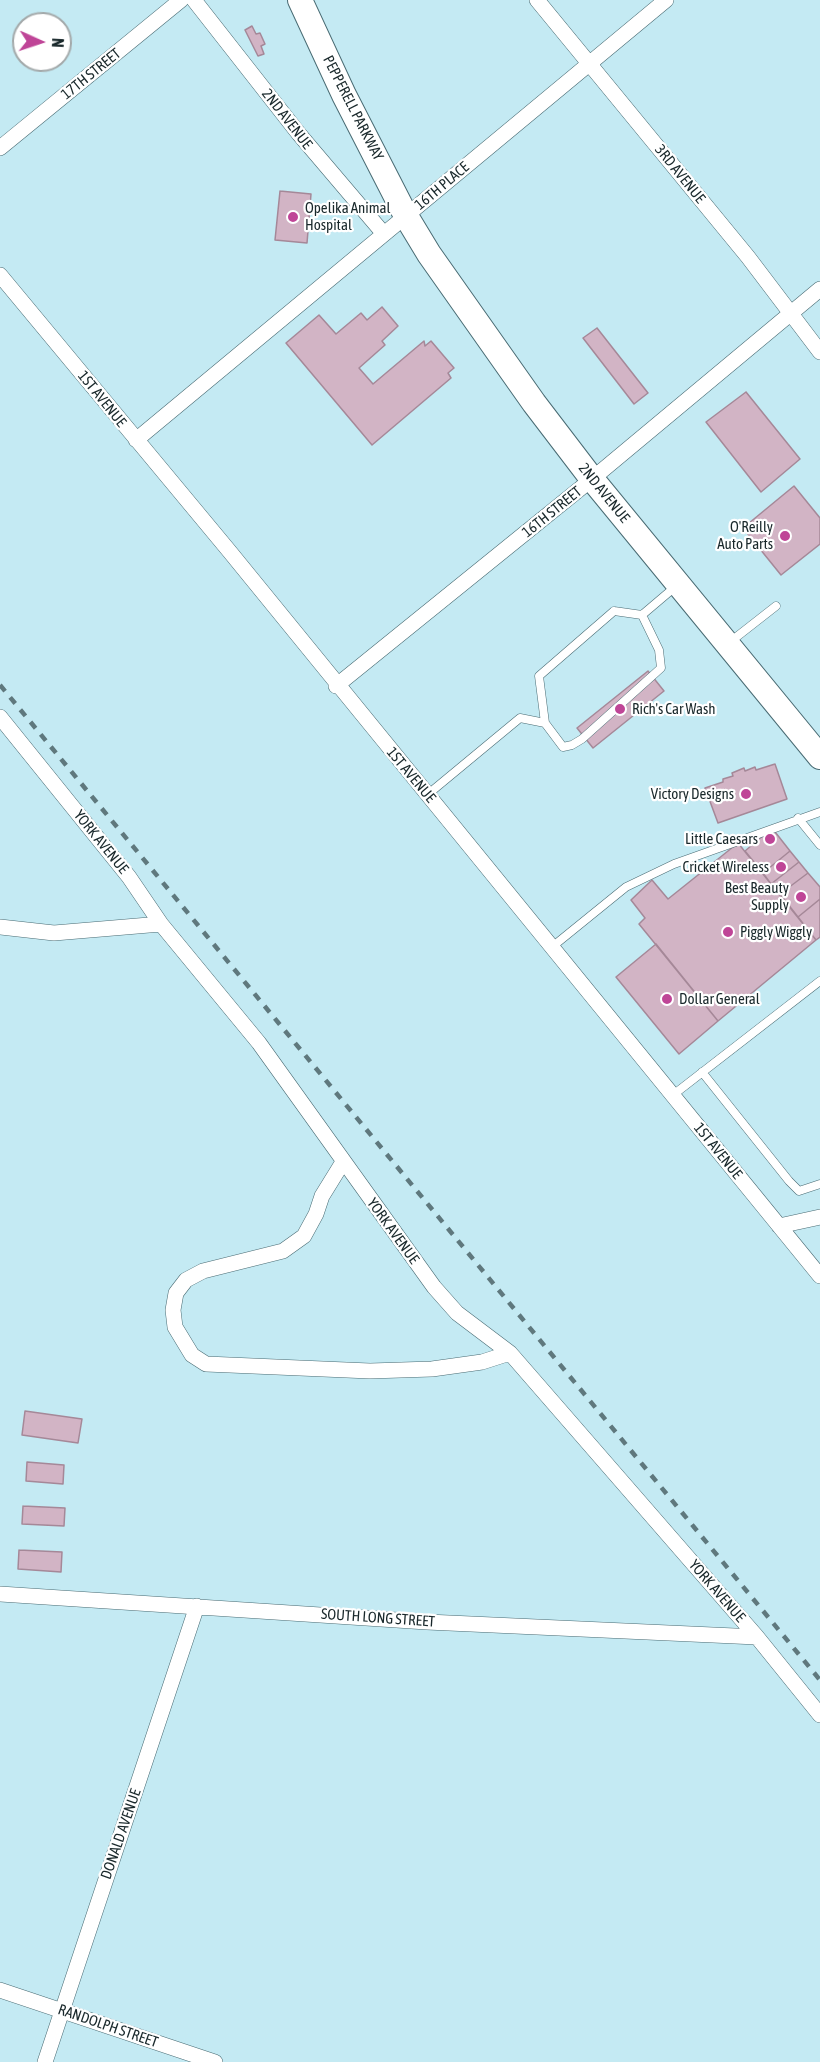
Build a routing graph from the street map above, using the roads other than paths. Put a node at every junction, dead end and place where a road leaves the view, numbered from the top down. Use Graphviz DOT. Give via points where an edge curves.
graph roads {
  1 [pos="182,0"];
  2 [pos="194,0"];
  3 [pos="300,0"];
  4 [pos="537,0"];
  5 [pos="666,0"];
  6 [pos="589,64"];
  7 [pos="0,148"];
  8 [pos="406,216"];
  9 [pos="384,234"];
  10 [pos="0,275"];
  11 [pos="820,289"];
  12 [pos="792,313"];
  13 [pos="820,352"];
  14 [pos="136,441"];
  15 [pos="592,479"];
  16 [pos="678,584"];
  17 [pos="776,606"];
  18 [pos="642,615"];
  19 [pos="728,644"];
  20 [pos="336,686"];
  21 [pos="0,717"];
  22 [pos="545,723"];
  23 [pos="820,757"];
  24 [pos="427,795"];
  25 [pos="820,812"];
  26 [pos="798,818"];
  27 [pos="820,845"];
  28 [pos="161,924"];
  29 [pos="0,927"];
  30 [pos="552,947"];
  31 [pos="820,981"];
  32 [pos="702,1072"];
  33 [pos="673,1095"];
  34 [pos="343,1162"];
  35 [pos="820,1184"];
  36 [pos="820,1216"];
  37 [pos="779,1226"];
  38 [pos="820,1276"];
  39 [pos="510,1353"];
  40 [pos="0,1594"];
  41 [pos="197,1606"];
  42 [pos="757,1638"];
  43 [pos="820,1715"];
  44 [pos="0,1990"];
  45 [pos="62,2011"];
  46 [pos="45,2062"];
  47 [pos="215,2062"];
  1 -- 7 [label="street, 17TH STREET"];
  2 -- 9 [label="street, 2ND AVENUE"];
  3 -- 8 [label="main road, PEPPERELL PARKWAY"];
  4 -- 6 [label="street, 3RD AVENUE"];
  5 -- 6 [label="street, 16TH PLACE"];
  6 -- 8 [label="street, 16TH PLACE"];
  6 -- 12 [label="street, 3RD AVENUE"];
  8 -- 9 [label="street, 16TH PLACE"];
  8 -- 15 [label="main road, 2ND AVENUE" via="501,357"];
  9 -- 14 [label="street, 16TH PLACE"];
  10 -- 14 [label="street, 1ST AVENUE"];
  11 -- 12 [label="street, 16TH STREET"];
  12 -- 13 [label="street, 3RD AVENUE"];
  12 -- 15 [label="street, 16TH STREET"];
  14 -- 20 [label="street, 1ST AVENUE"];
  15 -- 16 [label="main road, 2ND AVENUE"];
  15 -- 20 [label="street, 16TH STREET"];
  16 -- 18 [label="lane"];
  16 -- 19 [label="main road, 2ND AVENUE"];
  17 -- 19 [label="lane"];
  18 -- 22 [label="lane" via="614,611 539,676"];
  18 -- 22 [label="lane" via="659,650 661,668 572,746 563,747"];
  19 -- 23 [label="main road, 2ND AVENUE"];
  20 -- 24 [label="street, 1ST AVENUE"];
  21 -- 28 [label="street, YORK AVENUE" via="129,877"];
  22 -- 24 [label="lane" via="520,718"];
  24 -- 30 [label="street, 1ST AVENUE"];
  25 -- 26 [label="lane"];
  26 -- 27 [label="lane"];
  26 -- 30 [label="lane" via="674,864 626,887"];
  28 -- 29 [label="street" via="54,933"];
  28 -- 34 [label="street, YORK AVENUE" via="259,1043"];
  30 -- 33 [label="street, 1ST AVENUE"];
  31 -- 32 [label="lane"];
  32 -- 33 [label="lane"];
  32 -- 35 [label="lane" via="799,1191"];
  33 -- 37 [label="street, 1ST AVENUE"];
  34 -- 39 [label="street, YORK AVENUE" via="434,1287 458,1313"];
  34 -- 39 [label="street" via="304,1236 283,1251 203,1271 186,1280 176,1293 173,1310 175,1327 192,1355 206,1364 370,1371 432,1369 482,1362"];
  36 -- 37 [label="street"];
  37 -- 38 [label="street, 1ST AVENUE"];
  39 -- 42 [label="street, YORK AVENUE"];
  40 -- 41 [label="street, SOUTH LONG STREET"];
  41 -- 42 [label="street, SOUTH LONG STREET"];
  41 -- 45 [label="street, DONALD AVENUE"];
  42 -- 43 [label="street, YORK AVENUE"];
  44 -- 45 [label="street, RANDOLPH STREET"];
  45 -- 46 [label="street, DONALD AVENUE"];
  45 -- 47 [label="street, RANDOLPH STREET"];
}
